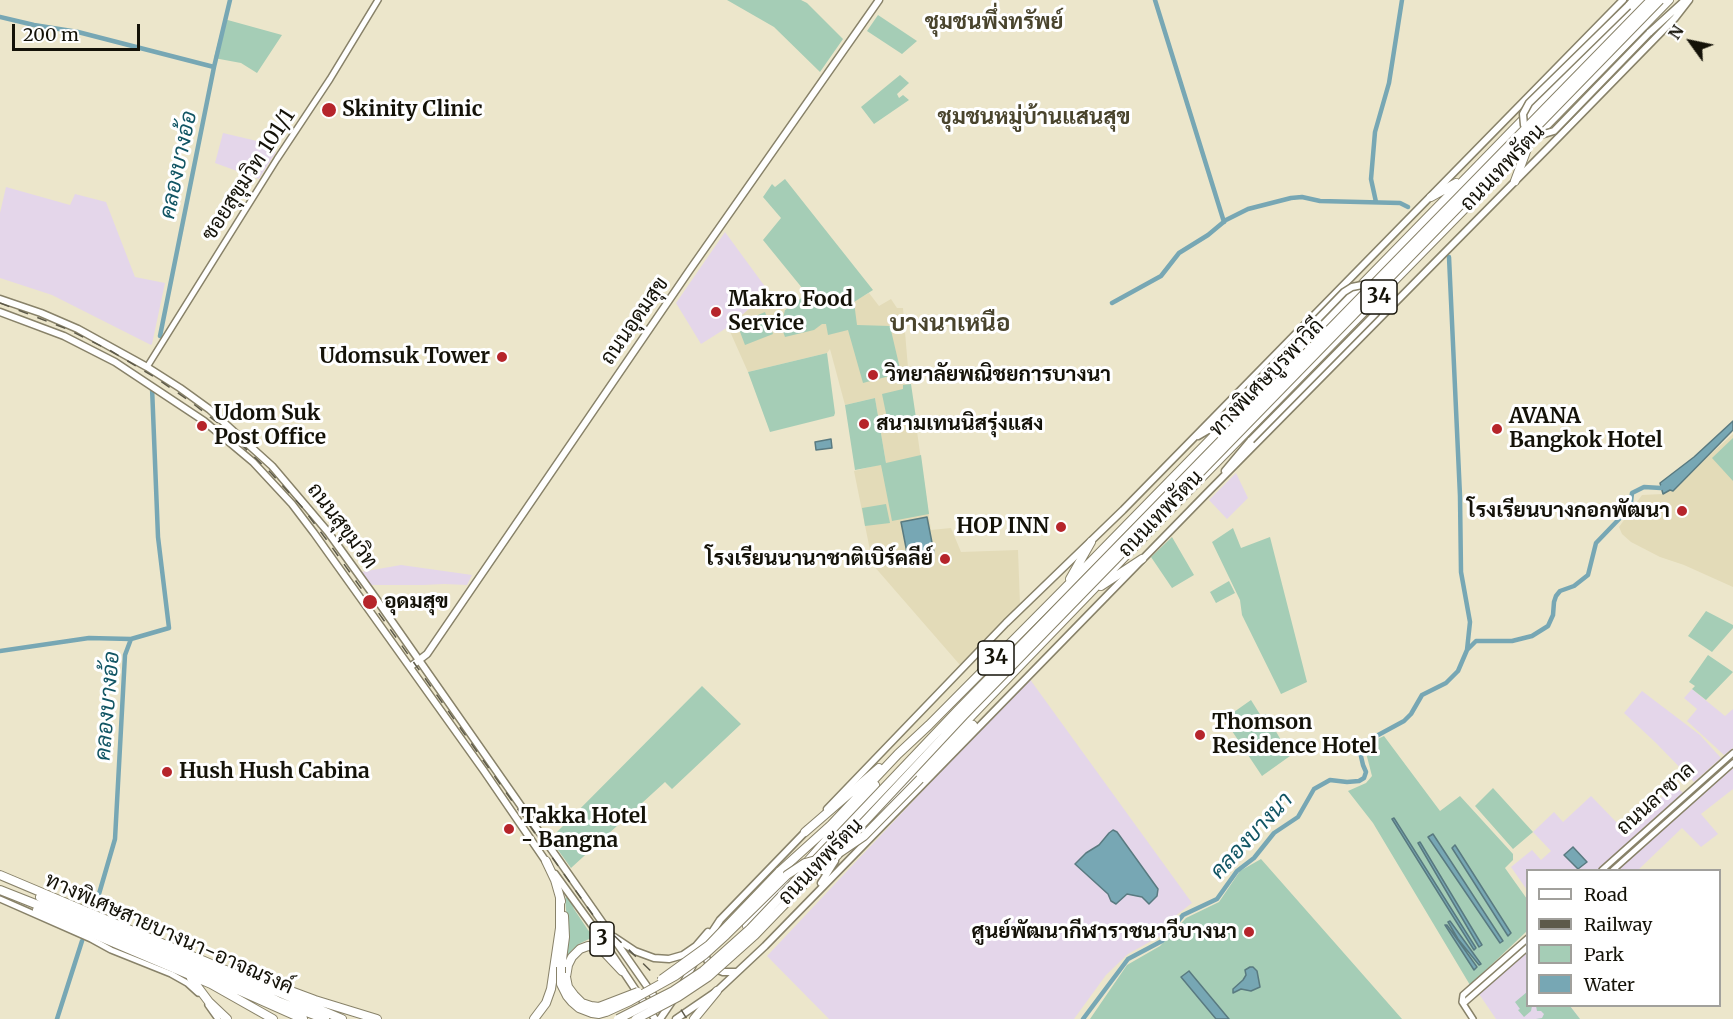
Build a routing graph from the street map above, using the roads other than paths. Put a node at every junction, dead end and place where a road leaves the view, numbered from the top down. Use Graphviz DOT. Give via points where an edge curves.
graph roads {
  1 [pos="378,0"];
  2 [pos="879,0"];
  3 [pos="1640,0"];
  4 [pos="1651,0"];
  5 [pos="1660,0"];
  6 [pos="1669,0"];
  7 [pos="1688,0"];
  8 [pos="1628,2"];
  9 [pos="1530,141"];
  10 [pos="1465,179"];
  11 [pos="1515,181"];
  12 [pos="1431,197"];
  13 [pos="0,299"];
  14 [pos="0,312"];
  15 [pos="147,366"];
  16 [pos="140,377"];
  17 [pos="1190,441"];
  18 [pos="1211,488"];
  19 [pos="1091,542"];
  20 [pos="1142,559"];
  21 [pos="1063,590"];
  22 [pos="1089,595"];
  23 [pos="420,660"];
  24 [pos="410,667"];
  25 [pos="993,695"];
  26 [pos="973,724"];
  27 [pos="928,725"];
  28 [pos="959,747"];
  29 [pos="1733,753"];
  30 [pos="898,754"];
  31 [pos="1725,760"];
  32 [pos="492,764"];
  33 [pos="1732,765"];
  34 [pos="484,771"];
  35 [pos="898,780"];
  36 [pos="805,832"];
  37 [pos="840,853"];
  38 [pos="543,858"];
  39 [pos="1603,869"];
  40 [pos="1614,869"];
  41 [pos="0,875"];
  42 [pos="0,880"];
  43 [pos="0,892"];
  44 [pos="816,892"];
  45 [pos="560,898"];
  46 [pos="0,899"];
  47 [pos="720,920"];
  48 [pos="611,935"];
  49 [pos="1526,939"];
  50 [pos="705,943"];
  51 [pos="1526,948"];
  52 [pos="215,965"];
  53 [pos="622,971"];
  54 [pos="1489,971"];
  55 [pos="738,972"];
  56 [pos="185,973"];
  57 [pos="1494,976"];
  58 [pos="717,991"];
  59 [pos="1464,1004"];
  60 [pos="317,1009"];
  61 [pos="649,1010"];
  62 [pos="665,1012"];
  63 [pos="218,1019"];
  64 [pos="227,1019"];
  65 [pos="273,1019"];
  66 [pos="303,1019"];
  67 [pos="325,1019"];
  68 [pos="342,1019"];
  69 [pos="359,1019"];
  70 [pos="377,1019"];
  71 [pos="534,1019"];
  72 [pos="612,1019"];
  73 [pos="618,1019"];
  74 [pos="636,1019"];
  75 [pos="646,1019"];
  76 [pos="657,1019"];
  77 [pos="671,1019"];
  78 [pos="676,1019"];
  79 [pos="694,1019"];
  80 [pos="1473,1019"];
  1 -- 15 [label="street, ซอยสุขุมวิท 101/1"];
  2 -- 23 [label="main road, ถนนอุดมสุข"];
  3 -- 10 [label="highway, ถนนเทพรัตน / 34"];
  4 -- 35 [label="highway, ทางพิเศษบูรพาวิถี, bridge" via="958,710"];
  5 -- 35 [label="highway, ทางพิเศษบูรพาวิถี, bridge"];
  6 -- 9 [label="highway, ถนนเทพรัตน / 34"];
  7 -- 8 [label="main road, bridge" via="1649,33 1554,131 1533,132 1524,125 1523,114 1529,103"];
  7 -- 11 [label="main road, ถนนเทพรัตน / 34" via="1675,18"];
  8 -- 12 [label="main road, ถนนเทพรัตน / 34" via="1532,92"];
  9 -- 11 [label="highway"];
  9 -- 22 [label="highway, ถนนเทพรัตน / 34"];
  10 -- 12 [label="highway"];
  10 -- 21 [label="highway, ถนนเทพรัตน / 34"];
  11 -- 18 [label="main road, ถนนเทพรัตน / 34"];
  12 -- 17 [label="main road, ถนนเทพรัตน / 34"];
  13 -- 15 [label="main road, ถนนสุขุมวิท" via="78,329"];
  14 -- 16 [label="main road, ถนนสุขุมวิท" via="90,348"];
  15 -- 16 [label="main road"];
  15 -- 23 [label="main road, ถนนสุขุมวิท" via="209,409 272,466 328,532"];
  16 -- 24 [label="main road, ถนนสุขุมวิท" via="237,447 292,504"];
  17 -- 18 [label="main road, bridge" via="1223,417 1344,292 1362,285 1376,295 1376,313 1251,440"];
  17 -- 19 [label="main road, ถนนเทพรัตน / 34"];
  18 -- 20 [label="main road, ถนนเทพรัตน / 34"];
  19 -- 21 [label="highway"];
  19 -- 36 [label="main road, ถนนเทพรัตน / 34" via="1006,623"];
  20 -- 22 [label="highway"];
  20 -- 28 [label="main road, ถนนเทพรัตน / 34"];
  21 -- 27 [label="highway, ถนนเทพรัตน / 34"];
  22 -- 25 [label="highway, ถนนเทพรัตน / 34"];
  23 -- 24 [label="main road, ถนนอุดมสุข"];
  23 -- 32 [label="main road, ถนนสุขุมวิท"];
  24 -- 34 [label="main road, ถนนสุขุมวิท"];
  25 -- 26 [label="highway"];
  25 -- 37 [label="highway"];
  26 -- 28 [label="highway"];
  26 -- 45 [label="highway, bridge" via="864,836 836,854 805,863 787,875 704,955 675,976 599,1014 585,1011 564,991 560,975 565,929"];
  27 -- 30 [label="highway"];
  27 -- 72 [label="highway, bridge" via="747,926 701,967"];
  28 -- 44 [label="main road, ถนนเทพรัตน / 34"];
  29 -- 31 [label="street, ถนนลาซาล"];
  30 -- 36 [label="highway"];
  30 -- 53 [label="highway, bridge" via="831,825 685,963 642,990 599,1007 582,1003 568,987 568,965 580,949 588,946 605,953"];
  31 -- 33 [label="street"];
  31 -- 39 [label="street, ถนนลาซาล"];
  32 -- 34 [label="main road"];
  32 -- 48 [label="main road, ถนนสุขุมวิท / 3"];
  33 -- 40 [label="street, ถนนลาซาล"];
  34 -- 38 [label="main road, ถนนสุขุมวิท"];
  35 -- 73 [label="highway, bridge" via="729,949 674,991"];
  35 -- 74 [label="highway, bridge" via="822,867 732,956 678,997"];
  36 -- 47 [label="main road, ถนนเทพรัตน / 34"];
  37 -- 44 [label="main road"];
  37 -- 75 [label="highway, bridge" via="709,980"];
  38 -- 45 [label="highway"];
  38 -- 53 [label="main road, ถนนสุขุมวิท / 3"];
  41 -- 52 [label="highway"];
  42 -- 67 [label="highway, ทางพิเศษสายบางนา-อาจณรงค์"];
  43 -- 56 [label="highway"];
  43 -- 66 [label="highway, ทางพิเศษสายบางนา-อาจณรงค์" via="119,937"];
  44 -- 55 [label="main road, ถนนเทพรัตน / 34"];
  45 -- 71 [label="highway" via="551,989 546,1004"];
  46 -- 63 [label="street" via="171,975 194,989"];
  47 -- 48 [label="main road" via="696,946 669,959 635,951"];
  47 -- 50 [label="main road, ถนนเทพรัตน / 34"];
  48 -- 62 [label="main road, ถนนสุขุมวิท / 3"];
  49 -- 54 [label="street"];
  50 -- 55 [label="main road" via="704,955 713,968"];
  50 -- 62 [label="main road, ถนนเทพรัตน / 34"];
  51 -- 57 [label="street"];
  52 -- 60 [label="highway"];
  52 -- 70 [label="highway"];
  53 -- 61 [label="main road, ถนนสุขุมวิท / 3"];
  54 -- 57 [label="street"];
  54 -- 59 [label="street" via="1463,995"];
  55 -- 58 [label="main road, ถนนเทพรัตน / 34"];
  56 -- 64 [label="highway"];
  56 -- 65 [label="highway"];
  57 -- 59 [label="street"];
  58 -- 78 [label="main road, ถนนเทพรัตน / 34"];
  58 -- 79 [label="highway"];
  59 -- 80 [label="street"];
  60 -- 68 [label="highway"];
  60 -- 69 [label="highway"];
  61 -- 75 [label="main road"];
  61 -- 76 [label="main road, ถนนสุขุมวิท / 3"];
  62 -- 76 [label="main road, ถนนเทพรัตน"];
  62 -- 77 [label="main road, ถนนสุขุมวิท / 3"];
}
